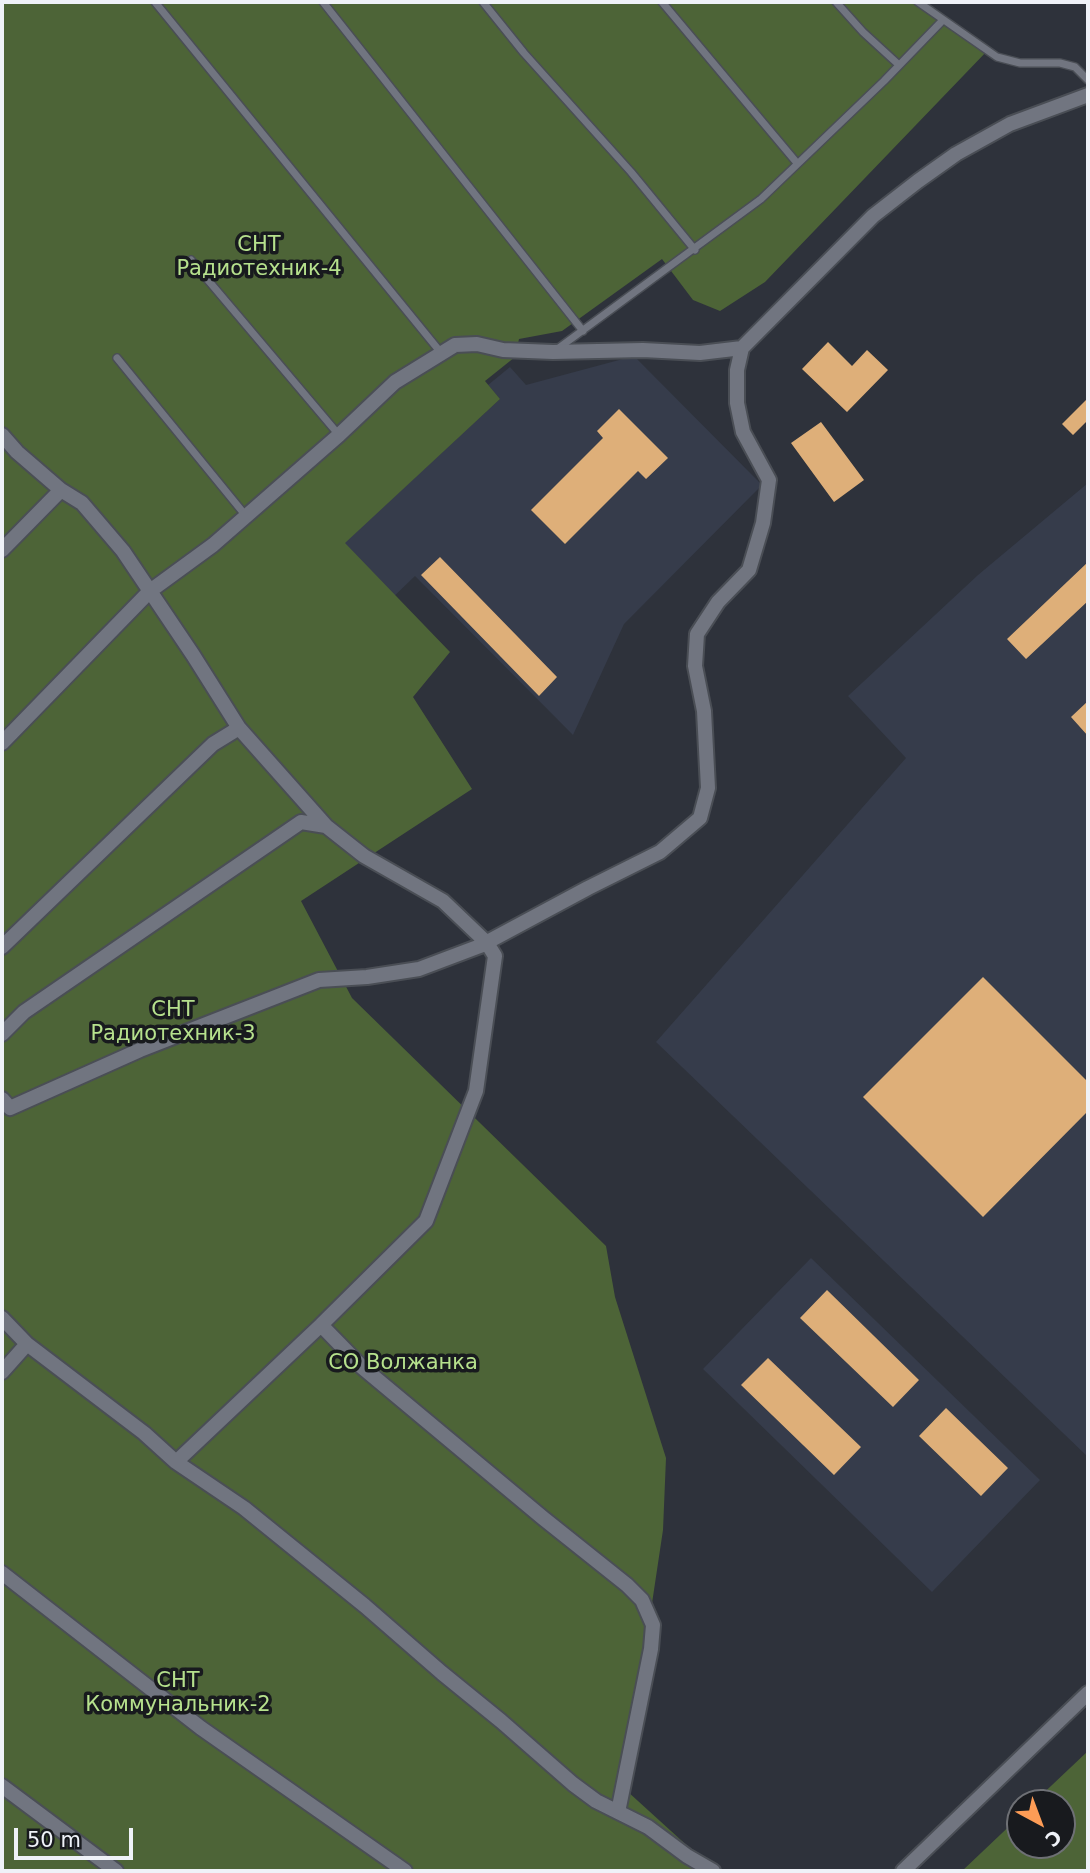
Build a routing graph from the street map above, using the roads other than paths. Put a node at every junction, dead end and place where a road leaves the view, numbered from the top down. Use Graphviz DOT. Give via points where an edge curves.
graph roads {
  1 [pos="155,2"];
  2 [pos="324,2"];
  3 [pos="483,2"];
  4 [pos="662,2"];
  5 [pos="836,2"];
  6 [pos="918,2"];
  7 [pos="943,20"];
  8 [pos="899,65"];
  9 [pos="1088,80"];
  10 [pos="1088,94"];
  11 [pos="797,163"];
  12 [pos="695,250"];
  13 [pos="191,260"];
  14 [pos="583,331"];
  15 [pos="742,348"];
  16 [pos="552,352"];
  17 [pos="442,354"];
  18 [pos="117,358"];
  19 [pos="2,435"];
  20 [pos="339,435"];
  21 [pos="61,490"];
  22 [pos="246,516"];
  23 [pos="2,550"];
  24 [pos="150,591"];
  25 [pos="239,727"];
  26 [pos="2,743"];
  27 [pos="326,826"];
  28 [pos="487,943"];
  29 [pos="2,947"];
  30 [pos="2,1034"];
  31 [pos="2,1100"];
  32 [pos="2,1318"];
  33 [pos="321,1325"];
  34 [pos="27,1344"];
  35 [pos="2,1372"];
  36 [pos="176,1462"];
  37 [pos="2,1573"];
  38 [pos="1088,1693"];
  39 [pos="2,1786"];
  40 [pos="618,1812"];
  41 [pos="116,1871"];
  42 [pos="405,1871"];
  43 [pos="713,1871"];
  44 [pos="903,1871"];
  1 -- 17 [label="lane"];
  2 -- 14 [label="lane"];
  3 -- 12 [label="lane"];
  4 -- 11 [label="lane"];
  5 -- 8 [label="lane"];
  6 -- 7 [label="lane"];
  7 -- 8 [label="lane"];
  7 -- 9 [label="lane" via="997,57 1020,63 1060,63 1075,67"];
  8 -- 11 [label="lane"];
  10 -- 15 [label="street" via="1010,124 918,181 873,216"];
  11 -- 12 [label="lane" via="761,199"];
  12 -- 14 [label="lane"];
  13 -- 20 [label="lane"];
  14 -- 16 [label="lane"];
  15 -- 16 [label="street" via="700,353"];
  15 -- 28 [label="street" via="737,403 743,432 769,480 749,570 718,602 697,634 695,666 704,711 708,788 700,818 660,852"];
  16 -- 17 [label="street" via="477,344 455,345"];
  17 -- 20 [label="street" via="394,382"];
  18 -- 22 [label="lane"];
  19 -- 21 [label="street"];
  20 -- 22 [label="street"];
  21 -- 23 [label="street"];
  21 -- 24 [label="street" via="82,503"];
  22 -- 24 [label="street"];
  24 -- 25 [label="street"];
  24 -- 26 [label="street"];
  25 -- 27 [label="street"];
  25 -- 29 [label="street" via="213,744"];
  27 -- 28 [label="street" via="364,856 443,901"];
  27 -- 30 [label="street" via="301,822 24,1012"];
  28 -- 31 [label="street" via="419,969 319,980 140,1050 10,1108"];
  28 -- 33 [label="street" via="495,956 476,1091 426,1221"];
  32 -- 34 [label="street"];
  33 -- 36 [label="street"];
  33 -- 40 [label="street" via="362,1367 642,1600 653,1625 651,1649"];
  34 -- 35 [label="street"];
  34 -- 36 [label="street"];
  36 -- 40 [label="street" via="244,1508 573,1784"];
  37 -- 42 [label="street" via="201,1728"];
  38 -- 44 [label="street"];
  39 -- 41 [label="street"];
  40 -- 43 [label="street"];
}
